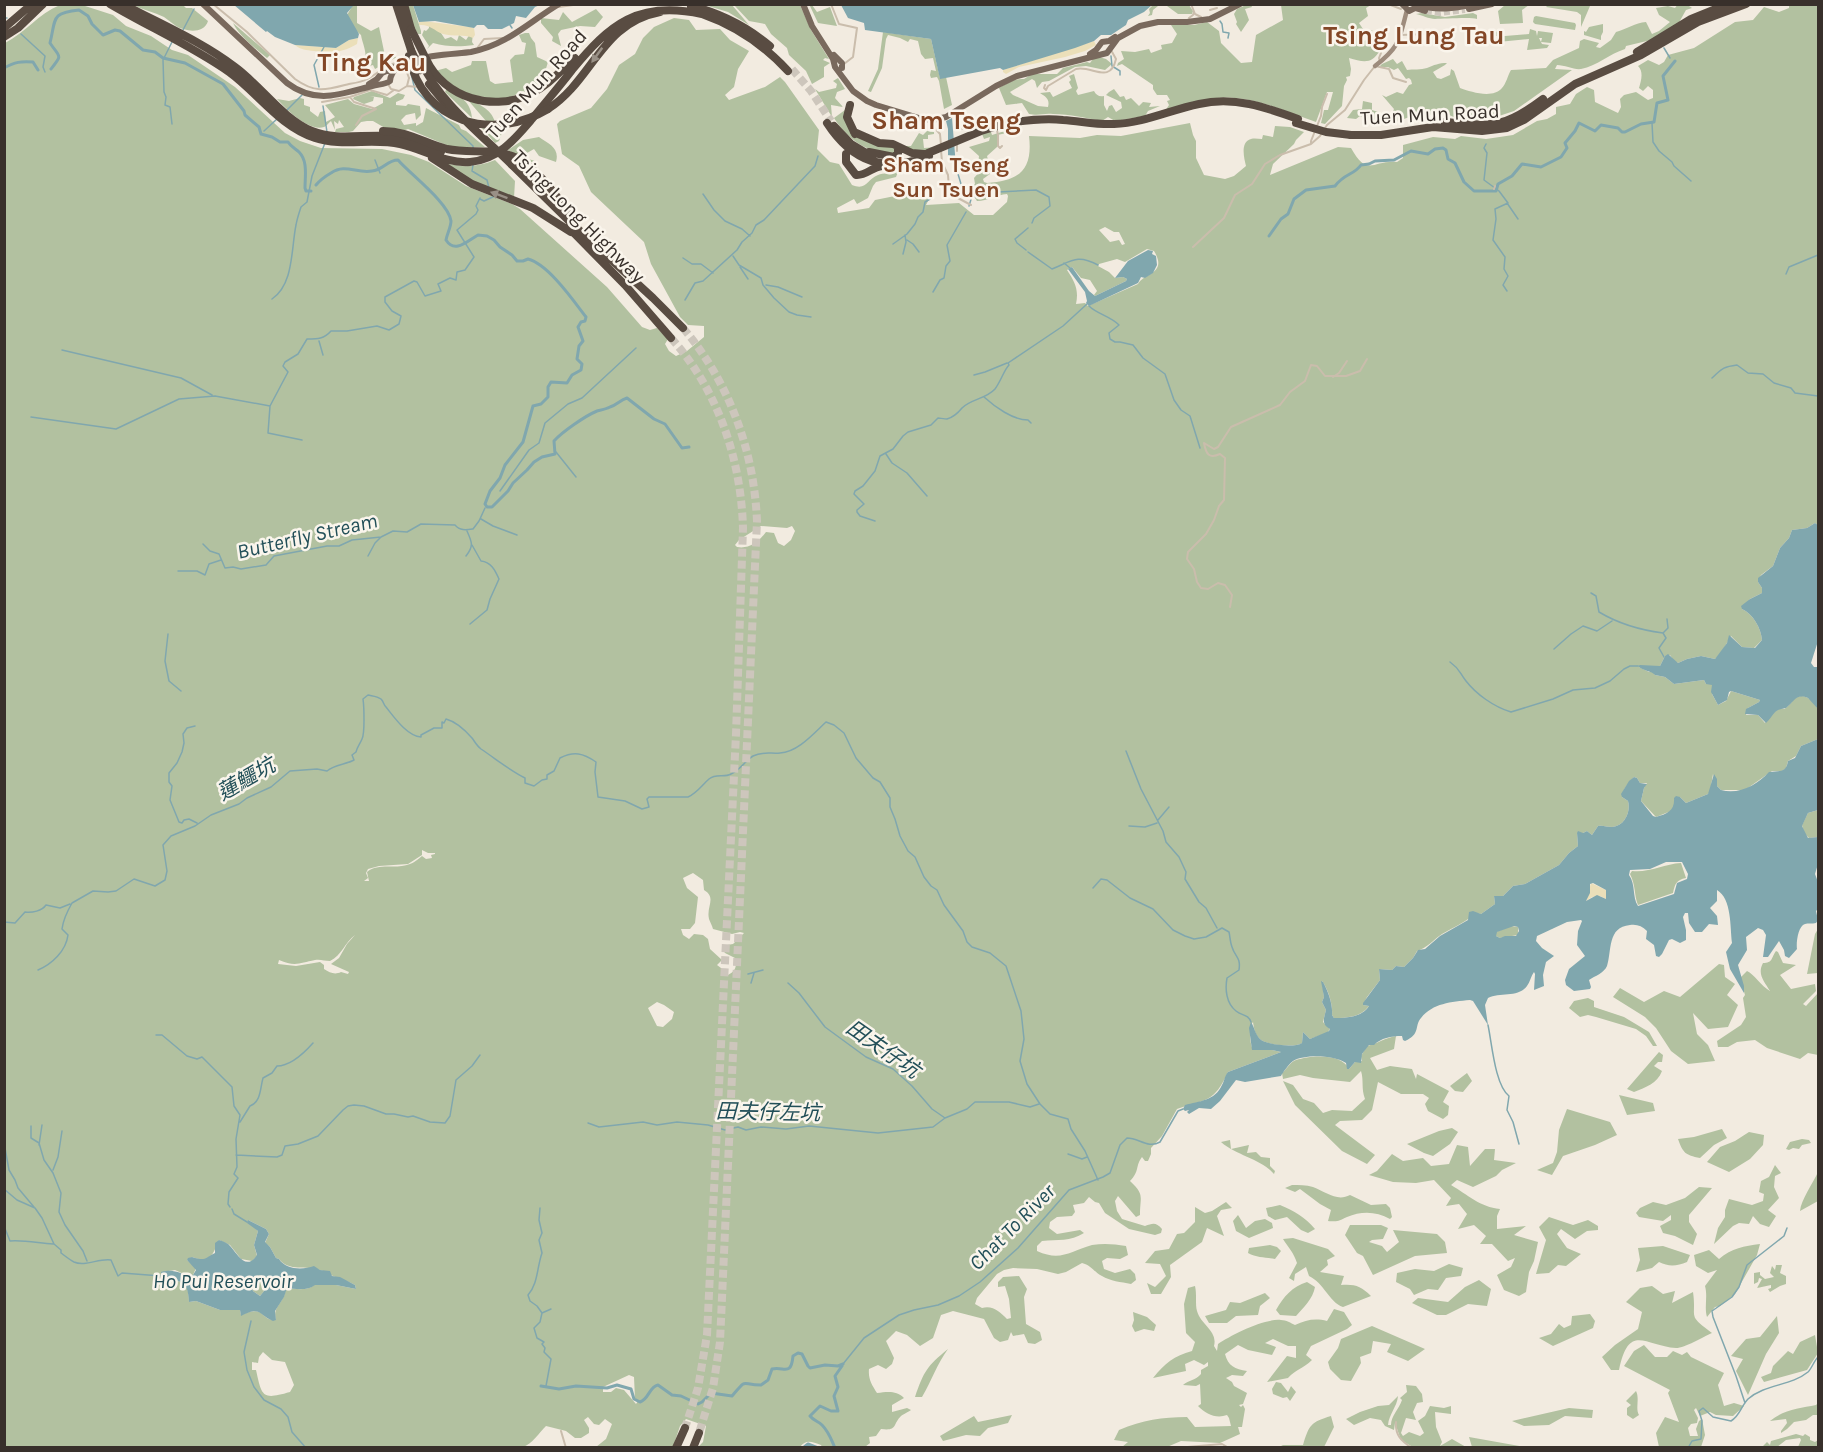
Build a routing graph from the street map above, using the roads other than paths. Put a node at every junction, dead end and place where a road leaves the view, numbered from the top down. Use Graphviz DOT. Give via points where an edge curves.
graph roads {
  1 [pos="32,4"];
  2 [pos="43,4"];
  3 [pos="110,4"];
  4 [pos="123,4"];
  5 [pos="206,4"];
  6 [pos="213,4"];
  7 [pos="396,4"];
  8 [pos="404,4"];
  9 [pos="580,4"];
  10 [pos="646,4"];
  11 [pos="686,4"];
  12 [pos="805,4"];
  13 [pos="831,4"];
  14 [pos="1191,4"];
  15 [pos="1210,4"];
  16 [pos="1233,4"];
  17 [pos="1240,4"];
  18 [pos="1388,4"];
  19 [pos="1492,4"];
  20 [pos="1728,4"];
  21 [pos="1746,4"];
  22 [pos="556,5"];
  23 [pos="1407,7"];
  24 [pos="1472,7"];
  25 [pos="1213,9"];
  26 [pos="1426,11"];
  27 [pos="1194,12"];
  28 [pos="699,13"];
  29 [pos="1201,17"];
  30 [pos="1189,18"];
  31 [pos="4,28"];
  32 [pos="407,30"];
  33 [pos="1429,34"];
  34 [pos="1400,35"];
  35 [pos="4,37"];
  36 [pos="1108,47"];
  37 [pos="1381,52"];
  38 [pos="417,57"];
  39 [pos="575,58"];
  40 [pos="1380,62"];
  41 [pos="839,66"];
  42 [pos="1375,66"];
  43 [pos="1026,72"];
  44 [pos="429,73"];
  45 [pos="384,79"];
  46 [pos="1406,82"];
  47 [pos="407,86"];
  48 [pos="1048,86"];
  49 [pos="394,90"];
  50 [pos="1327,94"];
  51 [pos="350,97"];
  52 [pos="857,97"];
  53 [pos="322,102"];
  54 [pos="954,111"];
  55 [pos="932,119"];
  56 [pos="356,125"];
  57 [pos="956,132"];
  58 [pos="1351,133"];
  59 [pos="362,134"];
  60 [pos="857,136"];
  61 [pos="1311,144"];
  62 [pos="1002,146"];
  63 [pos="898,147"];
  64 [pos="957,151"];
  65 [pos="496,152"];
  66 [pos="427,153"];
  67 [pos="927,154"];
  68 [pos="860,157"];
  69 [pos="456,159"];
  70 [pos="896,165"];
  71 [pos="511,167"];
  72 [pos="971,206"];
  73 [pos="578,237"];
  74 [pos="590,241"];
  75 [pos="1193,248"];
  76 [pos="683,328"];
  77 [pos="671,338"];
  78 [pos="1367,359"];
  79 [pos="1347,361"];
  80 [pos="1333,377"];
  81 [pos="1230,607"];
  82 [pos="1396,1422"];
  83 [pos="685,1428"];
  84 [pos="561,1431"];
  85 [pos="699,1433"];
  86 [pos="566,1448"];
  87 [pos="676,1448"];
  88 [pos="693,1448"];
  89 [pos="1176,1448"];
  90 [pos="1229,1448"];
  91 [pos="1412,1448"];
  1 -- 31 [label="highway"];
  2 -- 35 [label="highway"];
  3 -- 66 [label="highway, Tuen Mun Road" via="227,72 302,133 335,142 405,145"];
  4 -- 59 [label="highway" via="234,66 283,112 311,131 326,135"];
  5 -- 45 [label="main road" via="280,73 304,90 330,93"];
  6 -- 47 [label="street, bridge" via="304,85 323,90 358,82 392,63 408,71"];
  7 -- 32 [label="highway"];
  8 -- 32 [label="highway"];
  9 -- 22 [label="street"];
  10 -- 39 [label="highway, Tuen Mun Road" via="609,22"];
  11 -- 28 [label="highway, Tuen Mun Road" via="748,30 790,70 752,39"];
  12 -- 41 [label="main road" via="812,26"];
  13 -- 41 [label="street" via="838,24 858,28 853,57"];
  14 -- 27 [label="street"];
  15 -- 25 [label="street"];
  16 -- 29 [label="main road"];
  17 -- 36 [label="main road" via="1210,19 1140,26"];
  18 -- 23 [label="street"];
  19 -- 24 [label="main road"];
  20 -- 58 [label="highway, Tuen Mun Road" via="1572,80 1509,120 1485,126 1431,122"];
  21 -- 58 [label="highway, Tuen Mun Road" via="1703,20 1641,55 1578,82 1507,128 1482,131 1433,127 1381,135"];
  22 -- 38 [label="main road" via="503,38 478,47"];
  22 -- 38 [label="main road" via="493,46"];
  23 -- 24 [label="main road"];
  23 -- 26 [label="main road"];
  23 -- 34 [label="street"];
  27 -- 29 [label="street"];
  27 -- 30 [label="street"];
  28 -- 32 [label="highway, one-way, bridge" via="659,12 629,23 607,42 567,95 523,120 497,125 449,115 431,101 411,66"];
  28 -- 65 [label="highway, Tuen Mun Road" via="662,7 637,12 617,23 597,40 516,137"];
  29 -- 30 [label="main road"];
  30 -- 36 [label="main road" via="1158,19 1131,26"];
  32 -- 39 [label="highway, bridge" via="443,83 456,92 487,102 520,98 539,89"];
  32 -- 71 [label="highway, Tsing Long Highway, bridge" via="417,64 432,90"];
  33 -- 34 [label="street"];
  34 -- 40 [label="street" via="1394,51"];
  36 -- 43 [label="main road" via="1081,61"];
  36 -- 43 [label="main road" via="1101,51 1099,46 1086,56"];
  36 -- 48 [label="street" via="1116,57 1115,65 1107,73 1086,68 1074,70"];
  37 -- 40 [label="street"];
  38 -- 45 [label="main road, bridge"];
  39 -- 65 [label="highway, Tuen Mun Road"];
  40 -- 42 [label="street"];
  41 -- 52 [label="main road"];
  41 -- 52 [label="main road"];
  42 -- 46 [label="street" via="1389,69 1393,78"];
  42 -- 61 [label="street" via="1345,110"];
  43 -- 54 [label="main road"];
  44 -- 47 [label="street, bridge" via="420,86"];
  45 -- 49 [label="street"];
  47 -- 49 [label="street"];
  49 -- 51 [label="street" via="389,95 373,90"];
  50 -- 61 [label="street"];
  51 -- 53 [label="street"];
  51 -- 56 [label="street" via="375,110 362,116"];
  52 -- 55 [label="main road"];
  52 -- 55 [label="main road"];
  52 -- 60 [label="highway" via="847,117"];
  54 -- 55 [label="main road"];
  54 -- 57 [label="street"];
  55 -- 72 [label="street" via="940,134 948,186 956,197"];
  57 -- 62 [label="street" via="993,120 998,146"];
  57 -- 64 [label="street"];
  58 -- 67 [label="highway, Tuen Mun Road, bridge" via="1326,132 1255,109 1223,105 1194,109 1129,128 1008,125 981,131"];
  59 -- 69 [label="highway, Tuen Mun Road" via="402,138"];
  59 -- 74 [label="highway, bridge" via="408,134 446,148 492,150 517,158 539,175"];
  60 -- 63 [label="highway"];
  60 -- 63 [label="highway" via="875,154 891,157 897,155"];
  60 -- 67 [label="highway, Tuen Mun Road" via="865,153 885,159"];
  60 -- 68 [label="highway, Tuen Mun Road" via="829,122 843,144"];
  61 -- 75 [label="street" via="1265,164 1252,184 1236,195 1224,218"];
  63 -- 67 [label="highway"];
  65 -- 69 [label="highway, Tuen Mun Road" via="479,161"];
  66 -- 69 [label="highway, Tuen Mun Road"];
  73 -- 66 [label="highway, one-way" via="533,208 472,184"];
  67 -- 70 [label="highway, Tuen Mun Road"];
  68 -- 70 [label="highway, Tuen Mun Road"];
  68 -- 70 [label="highway" via="865,165 860,173 849,161 856,175"];
  71 -- 73 [label="highway, Tsing Long Highway"];
  71 -- 74 [label="highway, Tsing Long Highway"];
  73 -- 77 [label="highway, Tsing Long Highway"];
  74 -- 76 [label="highway, Tsing Long Highway"];
  78 -- 80 [label="street" via="1360,370"];
  79 -- 80 [label="street"];
  80 -- 81 [label="street" via="1324,376 1316,365 1311,365 1305,381 1279,405 1232,427 1218,447 1214,449 1204,443 1209,456 1221,454 1225,458 1225,496 1206,534 1187,557 1201,588 1217,583 1226,586 1232,595"];
  82 -- 91 [label="street" via="1400,1440"];
  83 -- 87 [label="highway"];
  84 -- 86 [label="street"];
  85 -- 88 [label="highway"];
  89 -- 90 [label="street" via="1222,1444"];
}
